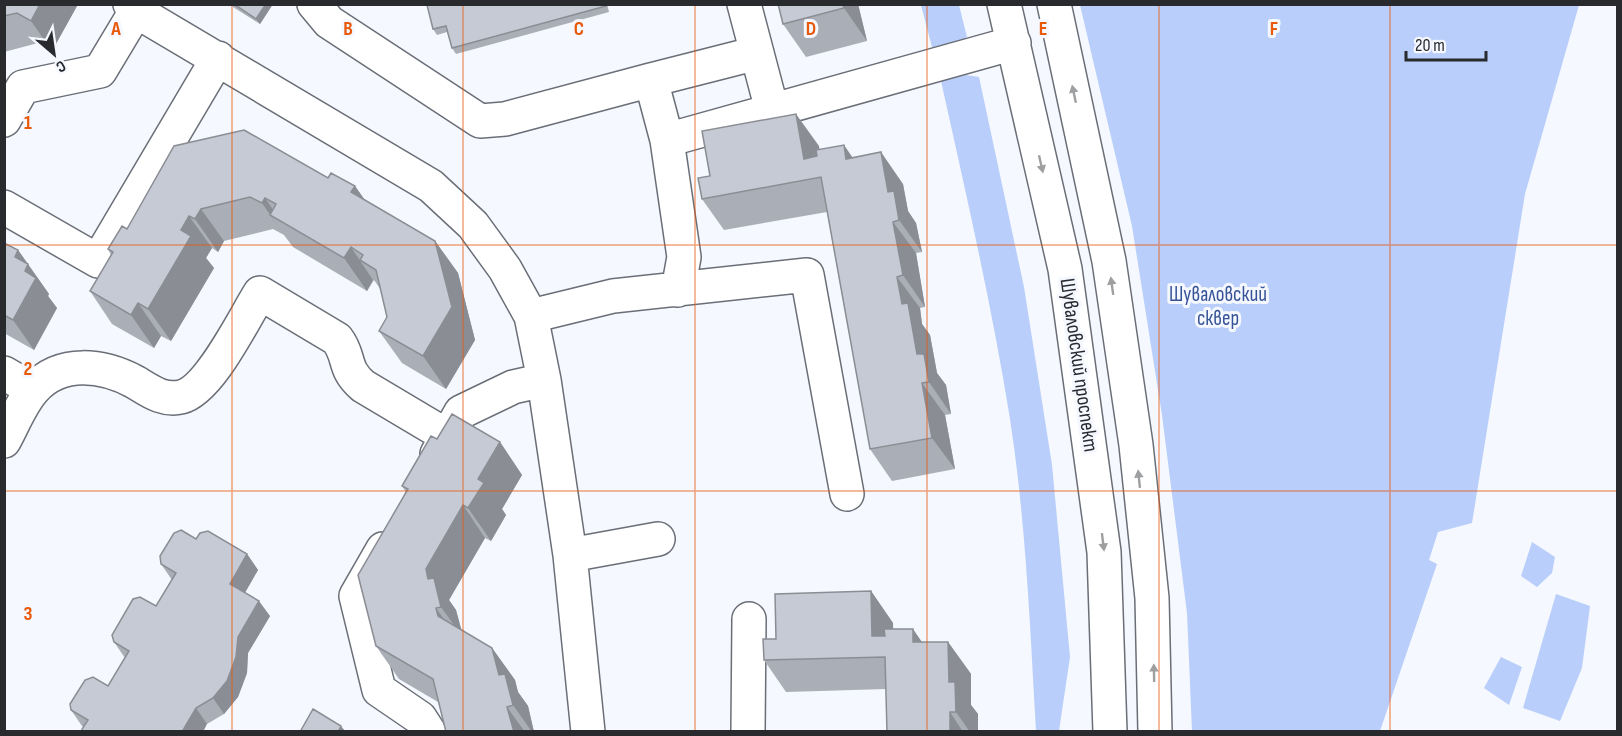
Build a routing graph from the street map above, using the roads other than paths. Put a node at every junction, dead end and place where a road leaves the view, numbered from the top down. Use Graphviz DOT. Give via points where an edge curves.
graph roads {
  1 [pos="314,4"];
  2 [pos="744,4"];
  3 [pos="1004,4"];
  4 [pos="1054,4"];
  5 [pos="133,8"];
  6 [pos="1014,43"];
  7 [pos="757,53"];
  8 [pos="218,58"];
  9 [pos="651,80"];
  10 [pos="772,110"];
  11 [pos="4,120"];
  12 [pos="667,140"];
  13 [pos="4,207"];
  14 [pos="678,290"];
  15 [pos="531,316"];
  16 [pos="4,373"];
  17 [pos="544,380"];
  18 [pos="33,390"];
  19 [pos="447,436"];
  20 [pos="4,441"];
  21 [pos="424,476"];
  22 [pos="847,495"];
  23 [pos="396,526"];
  24 [pos="658,539"];
  25 [pos="570,555"];
  26 [pos="749,619"];
  27 [pos="429,732"];
  28 [pos="588,732"];
  29 [pos="748,732"];
  30 [pos="1110,732"];
  31 [pos="1155,732"];
  1 -- 9 [label="street" via="329,22 480,121 505,119"];
  2 -- 7 [label="street"];
  3 -- 6 [label="street, Шуваловский проспект"];
  31 -- 4 [label="street, one-way" via="1152,598 1136,445 1109,261"];
  5 -- 8 [label="street"];
  5 -- 11 [label="street" via="100,71 23,87"];
  6 -- 10 [label="street"];
  6 -- 30 [label="street, Шуваловский проспект, one-way" via="1065,269 1084,401 1104,552"];
  7 -- 9 [label="street"];
  7 -- 10 [label="street"];
  8 -- 13 [label="street" via="98,261"];
  8 -- 15 [label="street" via="431,186 473,225 505,269"];
  9 -- 12 [label="street"];
  10 -- 12 [label="street"];
  12 -- 14 [label="street" via="684,257"];
  14 -- 15 [label="street" via="613,296"];
  14 -- 22 [label="street" via="807,274"];
  15 -- 17 [label="street"];
  16 -- 18 [label="street"];
  17 -- 19 [label="street" via="513,387 461,412"];
  17 -- 25 [label="street"];
  18 -- 19 [label="street" via="50,376 90,367 111,371 162,397 182,397 203,383 260,293 337,339 345,349 351,376 363,386"];
  18 -- 20 [label="street"];
  19 -- 21 [label="street"];
  23 -- 27 [label="street" via="356,596 379,690 420,718"];
  24 -- 25 [label="street"];
  25 -- 28 [label="street"];
  26 -- 29 [label="street"];
}
